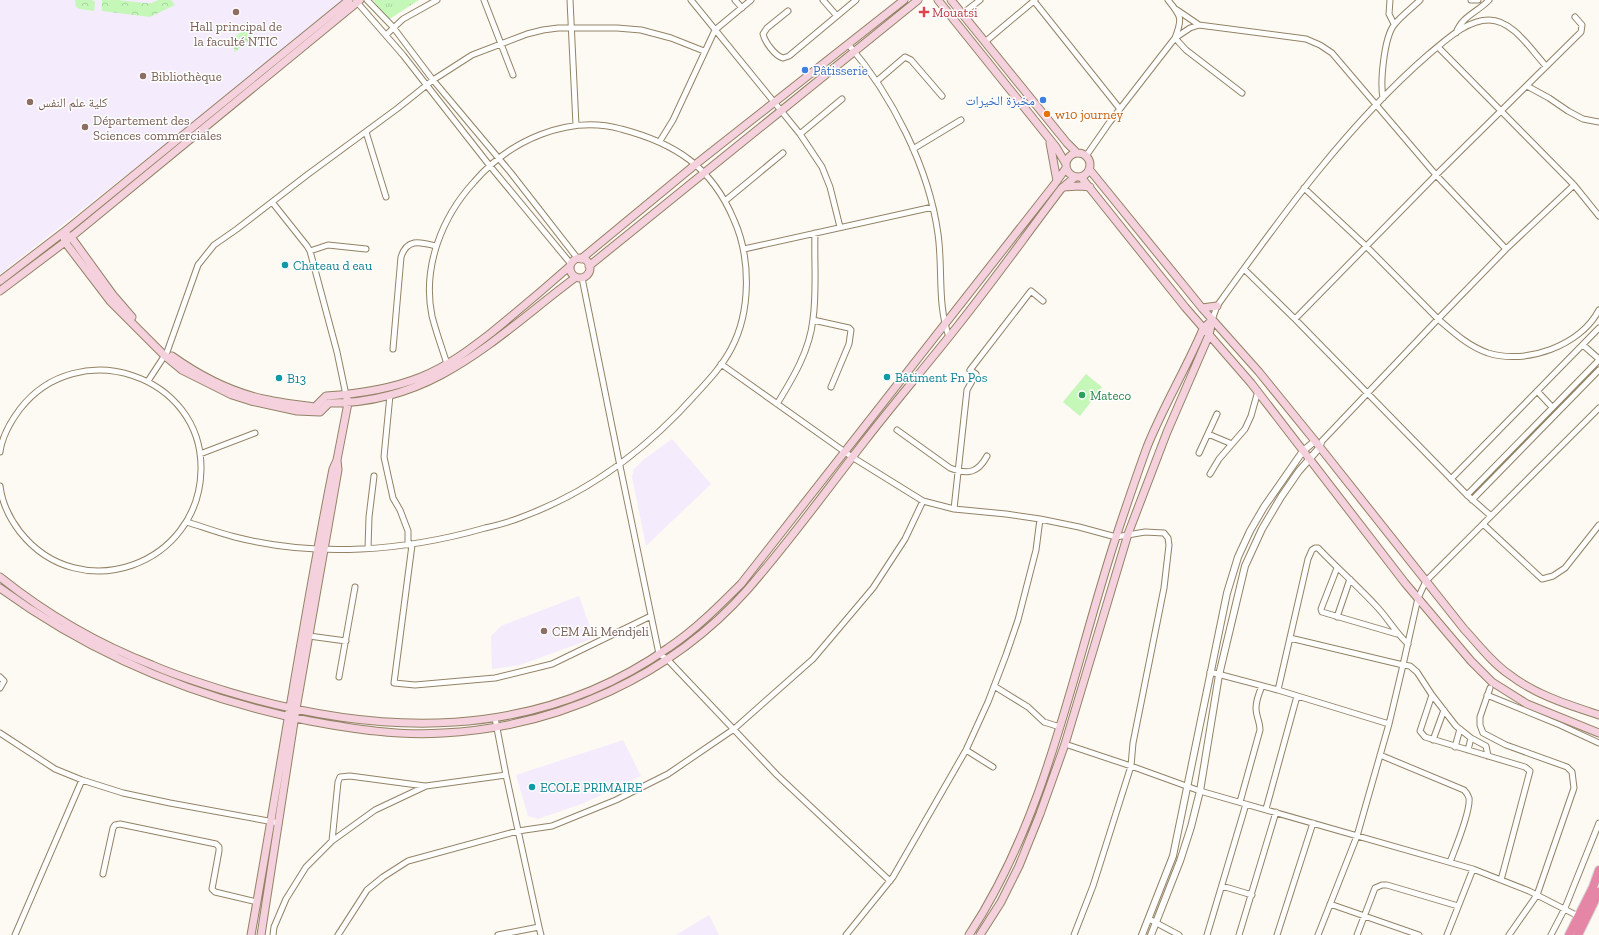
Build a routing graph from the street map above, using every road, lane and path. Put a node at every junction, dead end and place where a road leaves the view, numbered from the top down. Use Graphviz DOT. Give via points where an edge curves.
graph roads {
  1 [pos="349,0"];
  2 [pos="367,0"];
  3 [pos="437,0"];
  4 [pos="484,0"];
  5 [pos="570,0"];
  6 [pos="691,0"];
  7 [pos="735,0"];
  8 [pos="751,0"];
  9 [pos="823,0"];
  10 [pos="856,0"];
  11 [pos="904,0"];
  12 [pos="918,0"];
  13 [pos="938,0"];
  14 [pos="951,0"];
  15 [pos="980,0"];
  16 [pos="1035,0"];
  17 [pos="1168,0"];
  18 [pos="1390,0"];
  19 [pos="1420,0"];
  20 [pos="1472,0"];
  21 [pos="1478,0"];
  22 [pos="1489,0"];
  23 [pos="358,1"];
  24 [pos="742,8"];
  25 [pos="1177,10"];
  26 [pos="788,12"];
  27 [pos="962,14"];
  28 [pos="837,16"];
  29 [pos="1575,17"];
  30 [pos="1394,24"];
  31 [pos="1200,25"];
  32 [pos="393,27"];
  33 [pos="571,29"];
  34 [pos="715,30"];
  35 [pos="1456,33"];
  36 [pos="386,35"];
  37 [pos="1175,38"];
  38 [pos="985,42"];
  39 [pos="501,44"];
  40 [pos="848,44"];
  41 [pos="1438,47"];
  42 [pos="704,51"];
  43 [pos="854,52"];
  44 [pos="1546,66"];
  45 [pos="513,74"];
  46 [pos="433,80"];
  47 [pos="877,81"];
  48 [pos="427,84"];
  49 [pos="1527,86"];
  50 [pos="1242,93"];
  51 [pos="942,96"];
  52 [pos="1383,98"];
  53 [pos="842,100"];
  54 [pos="775,103"];
  55 [pos="1377,105"];
  56 [pos="1120,109"];
  57 [pos="781,110"];
  58 [pos="1501,112"];
  59 [pos="961,120"];
  60 [pos="1599,122"];
  61 [pos="576,125"];
  62 [pos="366,132"];
  63 [pos="800,134"];
  64 [pos="1049,139"];
  65 [pos="660,141"];
  66 [pos="913,149"];
  67 [pos="783,153"];
  68 [pos="1077,153"];
  69 [pos="1086,156"];
  70 [pos="498,158"];
  71 [pos="696,164"];
  72 [pos="490,166"];
  73 [pos="1066,166"];
  74 [pos="1089,169"];
  75 [pos="704,172"];
  76 [pos="1436,175"];
  77 [pos="1078,177"];
  78 [pos="1057,181"];
  79 [pos="1574,185"];
  80 [pos="1063,187"];
  81 [pos="1090,188"];
  82 [pos="1304,188"];
  83 [pos="386,197"];
  84 [pos="725,201"];
  85 [pos="272,202"];
  86 [pos="933,207"];
  87 [pos="1599,216"];
  88 [pos="840,227"];
  89 [pos="63,233"];
  90 [pos="815,233"];
  91 [pos="71,237"];
  92 [pos="65,242"];
  93 [pos="436,246"];
  94 [pos="1366,246"];
  95 [pos="366,249"];
  96 [pos="744,249"];
  97 [pos="1506,249"];
  98 [pos="310,251"];
  99 [pos="579,259"];
  100 [pos="571,265"];
  101 [pos="589,266"];
  102 [pos="1244,269"];
  103 [pos="579,277"];
  104 [pos="0,281"];
  105 [pos="0,291"];
  106 [pos="1043,301"];
  107 [pos="1217,306"];
  108 [pos="1202,308"];
  109 [pos="1599,310"];
  110 [pos="1295,319"];
  111 [pos="1438,319"];
  112 [pos="1597,319"];
  113 [pos="813,320"];
  114 [pos="1212,320"];
  115 [pos="945,325"];
  116 [pos="1585,328"];
  117 [pos="1599,328"];
  118 [pos="1203,329"];
  119 [pos="1209,335"];
  120 [pos="1592,335"];
  121 [pos="949,337"];
  122 [pos="1583,345"];
  123 [pos="393,349"];
  124 [pos="166,354"];
  125 [pos="1599,360"];
  126 [pos="447,364"];
  127 [pos="722,364"];
  128 [pos="1599,370"];
  129 [pos="148,381"];
  130 [pos="831,387"];
  131 [pos="1258,391"];
  132 [pos="1537,391"];
  133 [pos="1367,392"];
  134 [pos="346,394"];
  135 [pos="390,395"];
  136 [pos="348,403"];
  137 [pos="777,404"];
  138 [pos="1552,407"];
  139 [pos="1599,408"];
  140 [pos="1217,414"];
  141 [pos="897,430"];
  142 [pos="255,433"];
  143 [pos="1208,434"];
  144 [pos="1319,443"];
  145 [pos="1232,444"];
  146 [pos="845,451"];
  147 [pos="1303,451"];
  148 [pos="0,452"];
  149 [pos="1199,453"];
  150 [pos="200,454"];
  151 [pos="987,456"];
  152 [pos="852,457"];
  153 [pos="1309,458"];
  154 [pos="620,466"];
  155 [pos="958,471"];
  156 [pos="1210,474"];
  157 [pos="374,476"];
  158 [pos="1451,478"];
  159 [pos="0,486"];
  160 [pos="1467,495"];
  161 [pos="1472,500"];
  162 [pos="923,501"];
  163 [pos="2,504"];
  164 [pos="954,509"];
  165 [pos="1491,516"];
  166 [pos="1040,519"];
  167 [pos="186,522"];
  168 [pos="1483,524"];
  169 [pos="1599,525"];
  170 [pos="1128,534"];
  171 [pos="1116,537"];
  172 [pos="410,545"];
  173 [pos="368,548"];
  174 [pos="321,549"];
  175 [pos="1337,568"];
  176 [pos="0,577"];
  177 [pos="1350,579"];
  178 [pos="1426,581"];
  179 [pos="0,588"];
  180 [pos="355,588"];
  181 [pos="1418,598"];
  182 [pos="651,616"];
  183 [pos="1337,617"];
  184 [pos="1397,634"];
  185 [pos="309,636"];
  186 [pos="1290,638"];
  187 [pos="346,641"];
  188 [pos="1408,644"];
  189 [pos="659,654"];
  190 [pos="667,659"];
  191 [pos="1403,665"];
  192 [pos="1210,672"];
  193 [pos="1219,675"];
  194 [pos="0,677"];
  195 [pos="339,677"];
  196 [pos="994,686"];
  197 [pos="1262,686"];
  198 [pos="0,688"];
  199 [pos="1490,688"];
  200 [pos="1278,690"];
  201 [pos="1432,695"];
  202 [pos="1487,695"];
  203 [pos="1297,696"];
  204 [pos="293,709"];
  205 [pos="1444,710"];
  206 [pos="1599,715"];
  207 [pos="292,717"];
  208 [pos="495,718"];
  209 [pos="1389,724"];
  210 [pos="496,727"];
  211 [pos="1060,727"];
  212 [pos="1460,729"];
  213 [pos="734,730"];
  214 [pos="0,733"];
  215 [pos="1599,733"];
  216 [pos="1471,738"];
  217 [pos="1433,740"];
  218 [pos="1599,743"];
  219 [pos="1065,744"];
  220 [pos="1455,747"];
  221 [pos="966,750"];
  222 [pos="1468,750"];
  223 [pos="1380,755"];
  224 [pos="1488,756"];
  225 [pos="1131,766"];
  226 [pos="993,767"];
  227 [pos="506,775"];
  228 [pos="82,780"];
  229 [pos="426,786"];
  230 [pos="1187,786"];
  231 [pos="1200,791"];
  232 [pos="1240,802"];
  233 [pos="1246,804"];
  234 [pos="1266,809"];
  235 [pos="1031,811"];
  236 [pos="1276,812"];
  237 [pos="1040,814"];
  238 [pos="275,822"];
  239 [pos="1313,823"];
  240 [pos="1599,823"];
  241 [pos="518,831"];
  242 [pos="1358,836"];
  243 [pos="332,841"];
  244 [pos="1450,862"];
  245 [pos="1473,870"];
  246 [pos="1599,870"];
  247 [pos="103,874"];
  248 [pos="1501,880"];
  249 [pos="890,881"];
  250 [pos="1222,886"];
  251 [pos="1599,892"];
  252 [pos="1252,895"];
  253 [pos="1537,895"];
  254 [pos="1597,901"];
  255 [pos="256,902"];
  256 [pos="1330,904"];
  257 [pos="1458,906"];
  258 [pos="1565,908"];
  259 [pos="1365,916"];
  260 [pos="1578,916"];
  261 [pos="1149,919"];
  262 [pos="1156,923"];
  263 [pos="539,927"];
  264 [pos="16,935"];
  265 [pos="250,935"];
  266 [pos="261,935"];
  267 [pos="273,935"];
  268 [pos="338,935"];
  269 [pos="498,935"];
  270 [pos="541,935"];
  271 [pos="846,935"];
  272 [pos="969,935"];
  273 [pos="980,935"];
  274 [pos="1074,935"];
  275 [pos="1142,935"];
  276 [pos="1151,935"];
  277 [pos="1180,935"];
  278 [pos="1207,935"];
  279 [pos="1239,935"];
  280 [pos="1277,935"];
  281 [pos="1318,935"];
  282 [pos="1357,935"];
  283 [pos="1419,935"];
  284 [pos="1447,935"];
  285 [pos="1509,935"];
  286 [pos="1551,935"];
  287 [pos="1569,935"];
  288 [pos="1578,935"];
  1 -- 89 [label="main road"];
  2 -- 32 [label="street"];
  3 -- 32 [label="street"];
  4 -- 39 [label="street"];
  5 -- 33 [label="street"];
  6 -- 34 [label="street"];
  7 -- 24 [label="street"];
  8 -- 24 [label="street"];
  9 -- 28 [label="street"];
  10 -- 28 [label="street"];
  11 -- 40 [label="main road"];
  12 -- 43 [label="main road"];
  13 -- 64 [label="main road"];
  14 -- 27 [label="main road"];
  15 -- 27 [label="street"];
  16 -- 38 [label="street"];
  16 -- 56 [label="street"];
  17 -- 25 [label="street"];
  18 -- 30 [label="street" via="1389,14"];
  19 -- 30 [label="street"];
  20 -- 21 [label="street"];
  22 -- 35 [label="street" via="1465,18"];
  23 -- 36 [label="street"];
  23 -- 91 [label="main road"];
  24 -- 34 [label="street"];
  25 -- 31 [label="street"];
  25 -- 37 [label="street" via="1179,26"];
  26 -- 28 [label="street" via="767,28 764,34 764,39 779,57 783,58 789,56"];
  27 -- 38 [label="main road"];
  29 -- 44 [label="street" via="1582,25 1582,31"];
  30 -- 52 [label="street" via="1388,37 1382,72"];
  31 -- 37 [label="street"];
  31 -- 55 [label="street" via="1299,38 1320,45 1338,58"];
  32 -- 36 [label="street"];
  32 -- 46 [label="street"];
  33 -- 39 [label="street" via="543,30"];
  33 -- 42 [label="street" via="640,30 671,38"];
  33 -- 61 [label="street"];
  34 -- 42 [label="street"];
  34 -- 54 [label="street"];
  35 -- 41 [label="street"];
  35 -- 44 [label="street" via="1482,21 1504,24 1513,30"];
  36 -- 48 [label="street"];
  37 -- 50 [label="street" via="1186,50"];
  37 -- 56 [label="street"];
  38 -- 68 [label="main road"];
  39 -- 45 [label="street"];
  39 -- 46 [label="street" via="472,55"];
  40 -- 43 [label="street"];
  40 -- 54 [label="main road"];
  41 -- 52 [label="street" via="1402,77"];
  41 -- 58 [label="street"];
  42 -- 65 [label="street" via="673,120"];
  43 -- 47 [label="street"];
  43 -- 57 [label="main road"];
  44 -- 49 [label="street"];
  46 -- 48 [label="street"];
  46 -- 70 [label="street"];
  47 -- 51 [label="street" via="907,57"];
  47 -- 66 [label="street"];
  48 -- 62 [label="street"];
  48 -- 72 [label="street"];
  49 -- 58 [label="street"];
  49 -- 60 [label="street" via="1583,119"];
  52 -- 55 [label="street"];
  53 -- 63 [label="street"];
  54 -- 57 [label="street"];
  54 -- 71 [label="main road"];
  55 -- 76 [label="street"];
  55 -- 82 [label="street"];
  56 -- 69 [label="street"];
  57 -- 63 [label="street"];
  57 -- 75 [label="main road"];
  58 -- 76 [label="street"];
  58 -- 79 [label="street"];
  59 -- 66 [label="street"];
  61 -- 65 [label="street" via="610,126"];
  61 -- 70 [label="street" via="532,139"];
  62 -- 83 [label="street"];
  62 -- 85 [label="street"];
  63 -- 88 [label="street" via="822,168 830,187"];
  64 -- 73 [label="main road" via="1060,152"];
  64 -- 78 [label="main road"];
  65 -- 71 [label="street"];
  66 -- 86 [label="street"];
  67 -- 84 [label="street"];
  68 -- 69 [label="main road"];
  68 -- 73 [label="main road" via="1068,157"];
  69 -- 74 [label="main road" via="1090,162"];
  70 -- 72 [label="street"];
  70 -- 99 [label="street"];
  71 -- 75 [label="street"];
  71 -- 99 [label="main road"];
  72 -- 93 [label="street" via="455,204"];
  72 -- 100 [label="street"];
  73 -- 77 [label="main road" via="1069,173"];
  73 -- 78 [label="main road"];
  74 -- 77 [label="main road" via="1086,174"];
  74 -- 108 [label="main road"];
  75 -- 84 [label="street"];
  75 -- 101 [label="main road"];
  76 -- 94 [label="street"];
  76 -- 97 [label="street"];
  77 -- 80 [label="main road"];
  77 -- 81 [label="main road"];
  78 -- 115 [label="main road"];
  79 -- 87 [label="street"];
  79 -- 97 [label="street"];
  80 -- 81 [label="main road"];
  80 -- 121 [label="main road"];
  81 -- 118 [label="main road"];
  82 -- 94 [label="street"];
  82 -- 102 [label="street"];
  84 -- 96 [label="street"];
  85 -- 98 [label="street"];
  85 -- 124 [label="street" via="214,245 198,264"];
  86 -- 88 [label="street"];
  86 -- 115 [label="street" via="938,236"];
  88 -- 90 [label="street"];
  89 -- 91 [label="main road"];
  89 -- 92 [label="main road"];
  89 -- 104 [label="main road"];
  90 -- 96 [label="street"];
  90 -- 113 [label="street"];
  91 -- 92 [label="main road"];
  91 -- 124 [label="main road" via="127,312"];
  92 -- 105 [label="main road"];
  92 -- 124 [label="main road" via="110,300"];
  93 -- 123 [label="street" via="413,243 403,249"];
  93 -- 126 [label="street" via="430,300 432,316"];
  94 -- 110 [label="street"];
  94 -- 111 [label="street"];
  95 -- 98 [label="street" via="328,245"];
  96 -- 127 [label="street" via="746,290 741,324 732,348"];
  97 -- 111 [label="street"];
  98 -- 134 [label="street"];
  99 -- 100 [label="main road"];
  99 -- 101 [label="main road" via="586,261"];
  100 -- 103 [label="main road" via="572,274"];
  100 -- 126 [label="main road" via="470,350"];
  101 -- 103 [label="main road" via="589,272"];
  102 -- 107 [label="street"];
  102 -- 110 [label="street"];
  103 -- 135 [label="main road" via="459,366 424,384"];
  103 -- 154 [label="street"];
  106 -- 155 [label="street" via="1031,291 970,370 976,374 967,390"];
  107 -- 108 [label="main road"];
  107 -- 114 [label="street"];
  108 -- 114 [label="main road"];
  109 -- 112 [label="street"];
  110 -- 133 [label="street"];
  111 -- 116 [label="street" via="1475,347 1505,357 1519,357 1555,348"];
  111 -- 133 [label="street"];
  112 -- 116 [label="street"];
  113 -- 130 [label="street" via="851,330 849,344"];
  113 -- 137 [label="street" via="795,375"];
  114 -- 118 [label="main road"];
  114 -- 119 [label="main road"];
  114 -- 144 [label="main road"];
  115 -- 121 [label="street"];
  115 -- 146 [label="main road"];
  116 -- 120 [label="street"];
  117 -- 120 [label="street"];
  118 -- 119 [label="main road"];
  118 -- 171 [label="main road" via="1148,447"];
  119 -- 131 [label="main road"];
  119 -- 170 [label="main road" via="1167,432"];
  120 -- 122 [label="street"];
  121 -- 152 [label="main road"];
  122 -- 125 [label="street"];
  122 -- 132 [label="street"];
  124 -- 129 [label="street"];
  124 -- 134 [label="main road" via="194,371 251,396 315,407 326,396"];
  124 -- 136 [label="main road" via="182,370 232,395 251,401 296,411 320,412 329,403"];
  125 -- 138 [label="street"];
  126 -- 134 [label="main road" via="404,383 358,394"];
  127 -- 137 [label="street"];
  127 -- 154 [label="street" via="682,410"];
  128 -- 161 [label="street"];
  129 -- 148 [label="street" via="114,370 82,371 57,379 34,394 20,408 9,425"];
  129 -- 150 [label="street" via="169,397 186,417"];
  131 -- 145 [label="street" via="1245,429"];
  131 -- 147 [label="main road"];
  132 -- 138 [label="street"];
  132 -- 158 [label="street"];
  133 -- 144 [label="street"];
  133 -- 158 [label="street"];
  134 -- 136 [label="main road"];
  135 -- 136 [label="main road"];
  135 -- 172 [label="street" via="384,457 393,498 408,531"];
  136 -- 174 [label="main road" via="337,460 338,470"];
  137 -- 146 [label="street"];
  138 -- 160 [label="street"];
  139 -- 165 [label="street"];
  140 -- 143 [label="street"];
  141 -- 155 [label="street"];
  142 -- 150 [label="street"];
  143 -- 145 [label="street"];
  143 -- 149 [label="street"];
  144 -- 147 [label="street"];
  144 -- 153 [label="street"];
  144 -- 178 [label="main road"];
  145 -- 156 [label="street" via="1219,458"];
  146 -- 152 [label="street"];
  146 -- 189 [label="main road" via="741,584 719,607"];
  147 -- 153 [label="main road"];
  147 -- 192 [label="street" via="1264,507 1238,557 1227,593"];
  150 -- 167 [label="street" via="199,489 193,510"];
  151 -- 155 [label="street" via="983,464 974,471"];
  152 -- 162 [label="street"];
  152 -- 190 [label="main road" via="747,590 700,634"];
  153 -- 181 [label="main road"];
  153 -- 193 [label="street" via="1262,529 1245,566"];
  154 -- 172 [label="street" via="566,498 521,518 472,532"];
  154 -- 182 [label="street"];
  155 -- 164 [label="street"];
  157 -- 173 [label="street"];
  158 -- 160 [label="street"];
  159 -- 163 [label="street"];
  160 -- 161 [label="street"];
  161 -- 165 [label="street"];
  162 -- 164 [label="street"];
  162 -- 213 [label="street" via="905,539 873,588 813,659"];
  163 -- 167 [label="street" via="25,538 45,555 70,567 96,571 123,568 148,559 170,543"];
  164 -- 166 [label="street"];
  165 -- 168 [label="street"];
  166 -- 171 [label="street"];
  166 -- 196 [label="street" via="1036,550 1018,620"];
  167 -- 174 [label="street" via="236,538 282,546"];
  168 -- 169 [label="street" via="1542,579 1553,576 1565,568"];
  168 -- 178 [label="street"];
  170 -- 171 [label="street"];
  170 -- 219 [label="main road"];
  170 -- 225 [label="street" via="1164,533 1169,545 1164,588 1133,743"];
  171 -- 211 [label="main road"];
  172 -- 173 [label="street"];
  172 -- 182 [label="street" via="394,683 415,685 495,678 552,664"];
  173 -- 174 [label="street"];
  174 -- 185 [label="main road"];
  174 -- 204 [label="main road"];
  175 -- 177 [label="street"];
  175 -- 183 [label="street" via="1321,609 1323,613"];
  175 -- 186 [label="street" via="1318,548 1312,550"];
  176 -- 204 [label="main road" via="83,632 149,664 184,678"];
  177 -- 183 [label="street"];
  177 -- 184 [label="street" via="1382,613"];
  178 -- 181 [label="street"];
  178 -- 206 [label="main road" via="1464,629 1509,675 1539,692"];
  179 -- 207 [label="main road" via="70,633 146,671 235,704"];
  180 -- 187 [label="street"];
  181 -- 188 [label="street"];
  181 -- 215 [label="main road" via="1492,682 1527,704"];
  182 -- 189 [label="street"];
  183 -- 184 [label="street"];
  184 -- 188 [label="street"];
  185 -- 187 [label="street"];
  185 -- 204 [label="main road"];
  186 -- 191 [label="street"];
  186 -- 200 [label="street"];
  187 -- 195 [label="street"];
  188 -- 191 [label="street"];
  189 -- 190 [label="street"];
  189 -- 208 [label="main road" via="602,686 558,703"];
  190 -- 210 [label="main road" via="607,693 557,713"];
  190 -- 213 [label="street"];
  191 -- 201 [label="street" via="1413,668"];
  191 -- 209 [label="street"];
  192 -- 193 [label="street"];
  192 -- 230 [label="street"];
  193 -- 197 [label="street"];
  193 -- 231 [label="street"];
  194 -- 198 [label="street" via="4,681"];
  196 -- 211 [label="street" via="1028,707 1044,722"];
  196 -- 221 [label="street"];
  197 -- 200 [label="street"];
  197 -- 232 [label="street" via="1256,709 1260,730"];
  199 -- 202 [label="street"];
  200 -- 203 [label="street"];
  201 -- 205 [label="street"];
  201 -- 217 [label="street" via="1420,732"];
  202 -- 218 [label="street"];
  202 -- 253 [label="street" via="1480,717 1483,733 1506,745 1567,767 1572,772 1574,793"];
  203 -- 209 [label="street"];
  203 -- 234 [label="street"];
  204 -- 207 [label="main road"];
  204 -- 208 [label="main road" via="376,722 416,724 459,723"];
  205 -- 212 [label="street"];
  205 -- 217 [label="street"];
  207 -- 210 [label="main road" via="360,730 401,733 440,734"];
  207 -- 238 [label="main road"];
  208 -- 210 [label="street"];
  209 -- 223 [label="street"];
  210 -- 227 [label="street"];
  211 -- 235 [label="main road"];
  212 -- 216 [label="street"];
  212 -- 220 [label="street"];
  213 -- 241 [label="street" via="668,774 616,800 552,826"];
  213 -- 249 [label="street" via="777,775"];
  214 -- 228 [label="street" via="55,769"];
  216 -- 222 [label="street"];
  216 -- 224 [label="street" via="1486,746"];
  217 -- 220 [label="street"];
  219 -- 225 [label="street"];
  219 -- 237 [label="main road"];
  220 -- 222 [label="street"];
  221 -- 226 [label="street"];
  221 -- 249 [label="street"];
  222 -- 224 [label="street"];
  223 -- 242 [label="street"];
  223 -- 244 [label="street" via="1467,793 1468,809"];
  224 -- 248 [label="street" via="1525,767 1530,771"];
  225 -- 230 [label="street"];
  225 -- 274 [label="street" via="1093,886"];
  227 -- 229 [label="street"];
  227 -- 241 [label="street"];
  228 -- 238 [label="street" via="123,793"];
  228 -- 264 [label="street"];
  229 -- 243 [label="street" via="375,810"];
  229 -- 243 [label="street" via="350,776 340,777"];
  230 -- 231 [label="street"];
  230 -- 261 [label="street" via="1173,856"];
  231 -- 232 [label="street"];
  231 -- 262 [label="street" via="1180,861"];
  232 -- 233 [label="street"];
  233 -- 234 [label="street"];
  233 -- 250 [label="street"];
  234 -- 236 [label="street"];
  235 -- 237 [label="main road"];
  235 -- 272 [label="main road" via="1001,879"];
  236 -- 239 [label="street"];
  236 -- 252 [label="street"];
  237 -- 273 [label="main road" via="1019,866 1001,902"];
  238 -- 255 [label="main road"];
  238 -- 266 [label="main road"];
  239 -- 242 [label="street"];
  239 -- 280 [label="street"];
  240 -- 258 [label="street"];
  241 -- 263 [label="street"];
  241 -- 268 [label="street" via="408,861 367,890"];
  242 -- 244 [label="street"];
  242 -- 256 [label="street"];
  243 -- 267 [label="street" via="306,867 294,886 274,927"];
  244 -- 245 [label="street"];
  245 -- 248 [label="street"];
  245 -- 257 [label="street"];
  246 -- 260 [label="highway"];
  247 -- 255 [label="street" via="113,828 120,824 216,844 219,851 212,889 215,892"];
  248 -- 253 [label="street"];
  249 -- 271 [label="street"];
  250 -- 252 [label="street"];
  250 -- 278 [label="street"];
  251 -- 254 [label="highway"];
  252 -- 279 [label="street"];
  253 -- 258 [label="street"];
  253 -- 285 [label="street"];
  254 -- 288 [label="highway"];
  255 -- 265 [label="main road"];
  256 -- 259 [label="street"];
  256 -- 281 [label="street"];
  257 -- 259 [label="street" via="1397,887 1382,885 1375,888"];
  257 -- 284 [label="street"];
  258 -- 260 [label="street"];
  258 -- 286 [label="street"];
  259 -- 282 [label="street"];
  259 -- 283 [label="street"];
  260 -- 287 [label="highway"];
  261 -- 262 [label="street"];
  261 -- 275 [label="street"];
  262 -- 276 [label="street"];
  262 -- 277 [label="street"];
  263 -- 269 [label="street"];
  263 -- 270 [label="street"];
}
